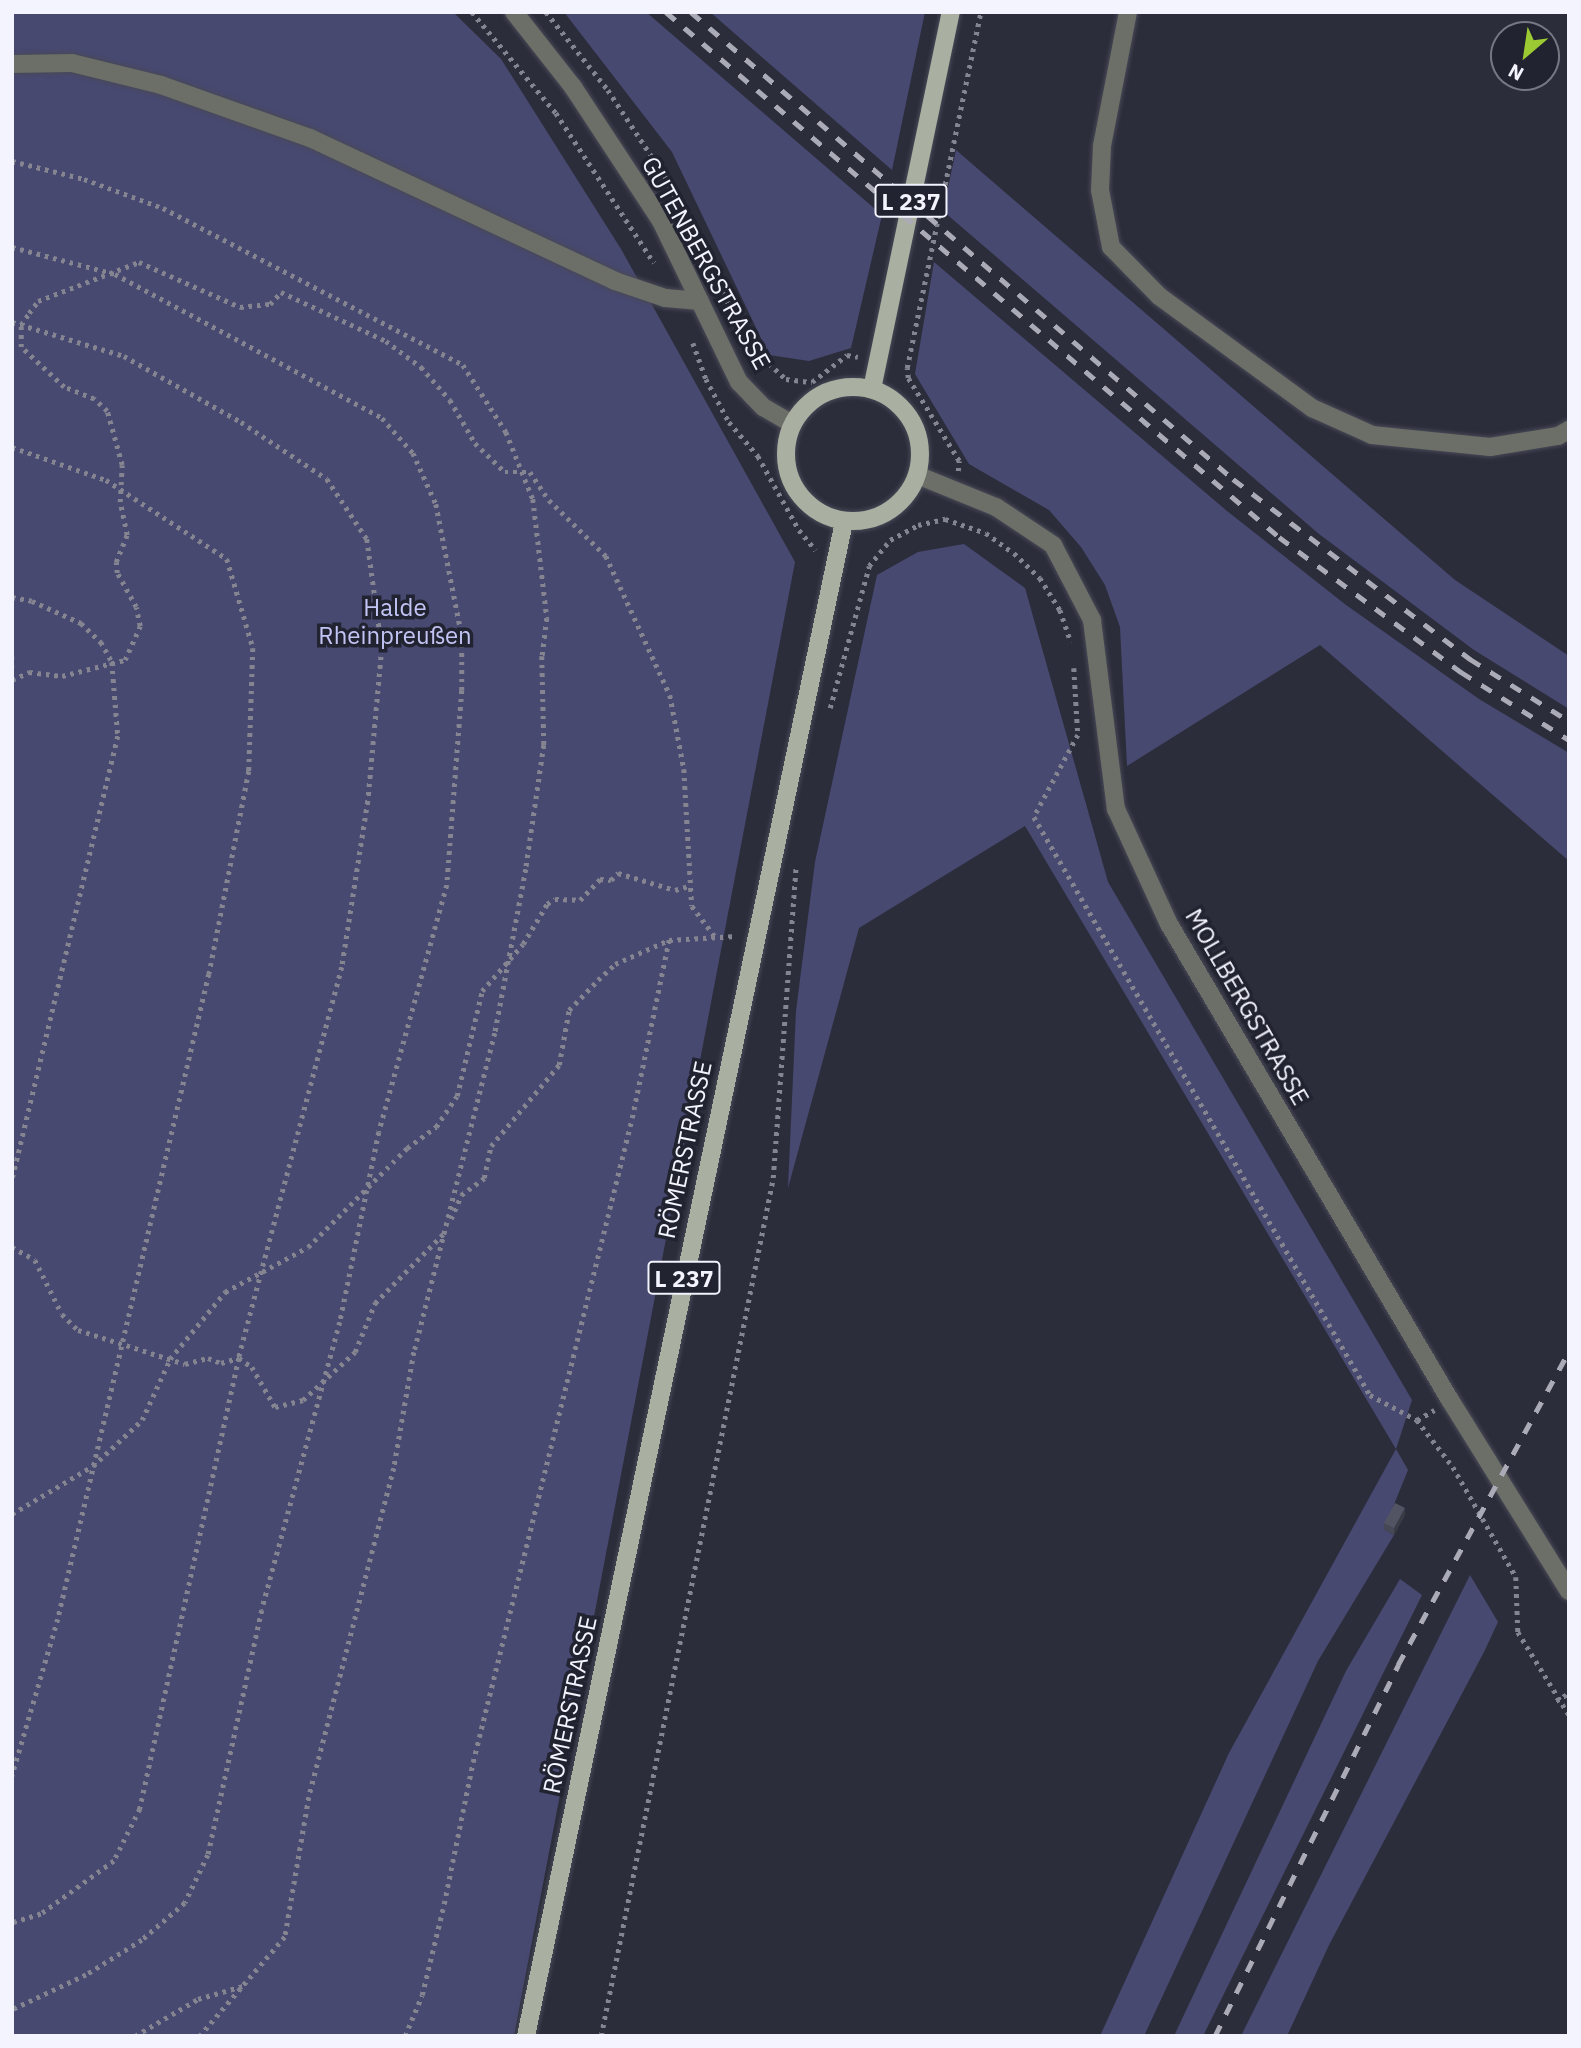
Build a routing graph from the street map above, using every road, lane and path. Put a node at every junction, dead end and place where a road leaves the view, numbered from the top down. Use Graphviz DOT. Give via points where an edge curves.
graph roads {
  1 [pos="472,12"];
  2 [pos="514,12"];
  3 [pos="951,12"];
  4 [pos="981,12"];
  5 [pos="1128,12"];
  6 [pos="12,64"];
  7 [pos="12,161"];
  8 [pos="12,247"];
  9 [pos="657,267"];
  10 [pos="115,274"];
  11 [pos="723,293"];
  12 [pos="674,299"];
  13 [pos="700,301"];
  14 [pos="12,322"];
  15 [pos="21,325"];
  16 [pos="878,360"];
  17 [pos="907,368"];
  18 [pos="873,389"];
  19 [pos="793,424"];
  20 [pos="1569,430"];
  21 [pos="12,447"];
  22 [pos="521,473"];
  23 [pos="917,475"];
  24 [pos="122,490"];
  25 [pos="954,490"];
  26 [pos="945,519"];
  27 [pos="844,522"];
  28 [pos="834,555"];
  29 [pos="869,566"];
  30 [pos="12,597"];
  31 [pos="1072,645"];
  32 [pos="12,656"];
  33 [pos="1073,658"];
  34 [pos="112,662"];
  35 [pos="12,669"];
  36 [pos="12,680"];
  37 [pos="829,711"];
  38 [pos="797,858"];
  39 [pos="689,886"];
  40 [pos="715,936"];
  41 [pos="755,936"];
  42 [pos="669,940"];
  43 [pos="510,956"];
  44 [pos="12,1182"];
  45 [pos="368,1188"];
  46 [pos="445,1231"];
  47 [pos="12,1247"];
  48 [pos="261,1273"];
  49 [pos="122,1347"];
  50 [pos="239,1357"];
  51 [pos="170,1359"];
  52 [pos="326,1374"];
  53 [pos="93,1466"];
  54 [pos="12,1514"];
  55 [pos="1569,1591"];
  56 [pos="1569,1693"];
  57 [pos="1556,1701"];
  58 [pos="1569,1715"];
  59 [pos="12,1776"];
  60 [pos="12,1923"];
  61 [pos="243,1986"];
  62 [pos="12,2010"];
  63 [pos="135,2036"];
  64 [pos="200,2036"];
  65 [pos="405,2036"];
  66 [pos="526,2036"];
  67 [pos="601,2036"];
  1 -- 9 [label="path" via="555,113"];
  2 -- 13 [label="street, GUTENBERGSTRASSE" via="573,87 641,190"];
  3 -- 16 [label="main road, L 237"];
  4 -- 17 [label="path"];
  5 -- 20 [label="street" via="1102,146 1100,190 1111,247 1159,296 1312,408 1372,435 1490,447 1558,436"];
  6 -- 12 [label="street" via="72,64 161,85 310,138 615,281"];
  7 -- 22 [label="path" via="84,179 163,208 463,365 506,432"];
  8 -- 10 [label="path"];
  10 -- 15 [label="path" via="38,300"];
  10 -- 22 [label="path" via="121,265 147,263 240,307 270,304 281,292 386,341 421,367 450,401 475,443 505,472"];
  10 -- 45 [label="path" via="382,418 413,453 436,504 462,636 447,885"];
  11 -- 16 [label="path" via="750,346 786,379 812,382 847,355"];
  12 -- 13 [label="street"];
  12 -- 28 [label="path" via="729,422 758,456 811,548"];
  13 -- 19 [label="street, GUTENBERGSTRASSE" via="739,382 763,407"];
  14 -- 15 [label="path"];
  15 -- 24 [label="path" via="21,347 29,356 64,387 107,411 122,465"];
  15 -- 48 [label="path" via="124,356 241,422 327,479 367,539 382,648 368,802 342,967"];
  16 -- 17 [label="path"];
  16 -- 18 [label="main road, L 237"];
  17 -- 25 [label="path" via="914,388 959,461"];
  18 -- 19 [label="main road" via="835,389 803,408"];
  18 -- 23 [label="main road" via="907,413 917,433"];
  19 -- 27 [label="main road" via="787,454 793,484 805,501"];
  21 -- 24 [label="path"];
  22 -- 39 [label="path" via="530,472 549,500 606,556 670,695 684,769"];
  22 -- 43 [label="path" via="533,499 547,618 542,656 544,745"];
  23 -- 25 [label="street, MOLLBERGSTRASSE"];
  23 -- 27 [label="main road" via="896,506 880,516"];
  24 -- 34 [label="path" via="127,535 116,562 117,573 136,607 140,626 125,660"];
  24 -- 49 [label="path" via="227,559 253,648 249,771 209,974"];
  25 -- 26 [label="path"];
  25 -- 55 [label="street, MOLLBERGSTRASSE" via="996,507 1053,545 1092,621 1116,809 1169,924"];
  26 -- 29 [label="path" via="918,525 890,540"];
  26 -- 31 [label="path" via="986,533 1040,578 1060,610"];
  27 -- 28 [label="main road, RÖMERSTRASSE / L 237"];
  28 -- 29 [label="path"];
  28 -- 41 [label="main road, RÖMERSTRASSE / L 237"];
  29 -- 37 [label="path"];
  30 -- 34 [label="path" via="81,623 101,642"];
  32 -- 35 [label="path"];
  33 -- 57 [label="path" via="1078,735 1034,817 1370,1395 1417,1420 1453,1467 1517,1577 1518,1632"];
  34 -- 36 [label="path" via="62,676 29,672"];
  34 -- 44 [label="path" via="118,736"];
  38 -- 67 [label="path" via="773,1178"];
  39 -- 40 [label="path" via="692,906"];
  39 -- 43 [label="path" via="675,890 618,873 611,880 600,879 580,900 555,899 547,904"];
  40 -- 41 [label="path"];
  40 -- 42 [label="path"];
  41 -- 66 [label="main road, RÖMERSTRASSE / L 237"];
  42 -- 46 [label="path" via="615,964 569,1010 559,1065 491,1146 484,1178 461,1195"];
  42 -- 65 [label="path" via="632,1118 473,1762 444,1904 422,1995"];
  43 -- 45 [label="path" via="482,991 457,1096 436,1127 407,1148"];
  43 -- 46 [label="path"];
  45 -- 48 [label="path" via="308,1247"];
  45 -- 52 [label="path"];
  46 -- 52 [label="path" via="375,1303 355,1352"];
  46 -- 61 [label="path" via="414,1352 394,1468 309,1797 285,1937"];
  47 -- 49 [label="path" via="35,1260 62,1314 78,1330"];
  48 -- 50 [label="path"];
  48 -- 51 [label="path" via="226,1292"];
  49 -- 51 [label="path"];
  49 -- 53 [label="path"];
  50 -- 51 [label="path" via="221,1363 208,1358 185,1364"];
  50 -- 52 [label="path" via="252,1367 275,1407 303,1400"];
  50 -- 60 [label="path" via="140,1809 114,1861 41,1914"];
  51 -- 53 [label="path" via="142,1420"];
  52 -- 62 [label="path" via="262,1610 208,1855 185,1903 142,1940 86,1975"];
  53 -- 54 [label="path"];
  53 -- 59 [label="path" via="58,1619"];
  56 -- 57 [label="path"];
  57 -- 58 [label="path"];
  61 -- 63 [label="path" via="198,1999"];
  61 -- 64 [label="path"];
}
